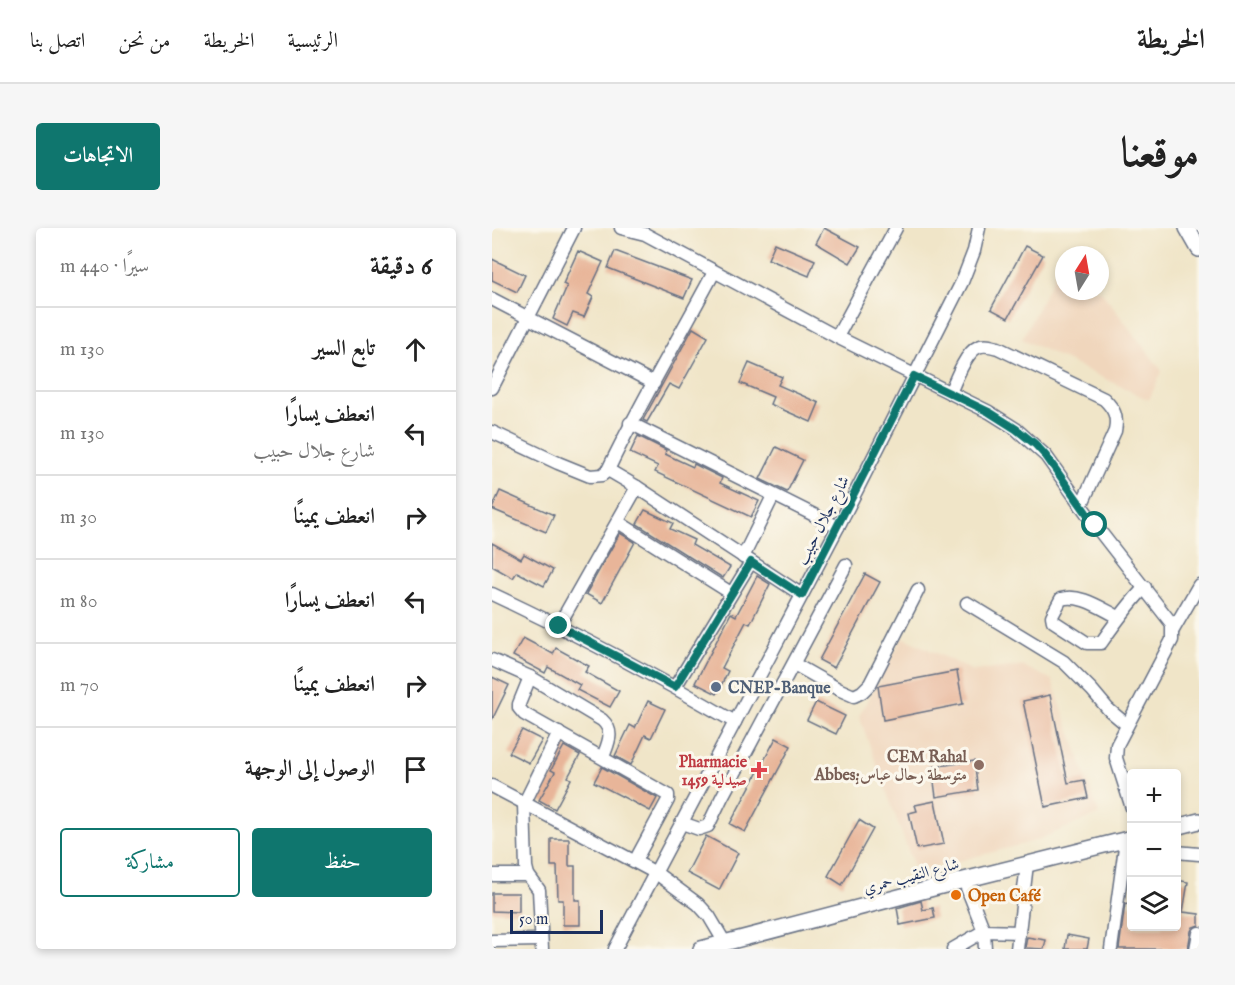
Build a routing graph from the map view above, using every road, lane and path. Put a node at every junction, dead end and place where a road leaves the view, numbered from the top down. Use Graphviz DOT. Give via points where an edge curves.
graph roads {
  1 [pos="574,228"];
  2 [pos="621,228"];
  3 [pos="896,228"];
  4 [pos="979,228"];
  5 [pos="1187,228"];
  6 [pos="646,231"];
  7 [pos="1199,249"];
  8 [pos="714,272"];
  9 [pos="492,299"];
  10 [pos="528,317"];
  11 [pos="837,337"];
  12 [pos="914,376"];
  13 [pos="654,383"];
  14 [pos="492,388"];
  15 [pos="950,393"];
  16 [pos="630,423"];
  17 [pos="492,432"];
  18 [pos="608,470"];
  19 [pos="637,487"];
  20 [pos="773,496"];
  21 [pos="1081,506"];
  22 [pos="618,522"];
  23 [pos="838,527"];
  24 [pos="747,559"];
  25 [pos="846,565"];
  26 [pos="1199,585"];
  27 [pos="1145,587"];
  28 [pos="918,590"];
  29 [pos="731,593"];
  30 [pos="492,594"];
  31 [pos="802,595"];
  32 [pos="967,603"];
  33 [pos="1119,617"];
  34 [pos="559,626"];
  35 [pos="1173,630"];
  36 [pos="492,660"];
  37 [pos="794,664"];
  38 [pos="530,677"];
  39 [pos="675,687"];
  40 [pos="735,722"];
  41 [pos="1127,725"];
  42 [pos="559,733"];
  43 [pos="603,757"];
  44 [pos="492,786"];
  45 [pos="1127,793"];
  46 [pos="524,804"];
  47 [pos="1199,821"];
  48 [pos="682,824"];
  49 [pos="1181,826"];
  50 [pos="1127,839"];
  51 [pos="1127,851"];
  52 [pos="1181,852"];
  53 [pos="1199,854"];
  54 [pos="634,861"];
  55 [pos="1027,864"];
  56 [pos="656,873"];
  57 [pos="492,875"];
  58 [pos="528,875"];
  59 [pos="963,880"];
  60 [pos="984,931"];
  61 [pos="1019,932"];
  62 [pos="1199,933"];
  63 [pos="492,941"];
  64 [pos="725,943"];
  65 [pos="542,945"];
  66 [pos="615,949"];
  67 [pos="701,949"];
  68 [pos="953,949"];
  69 [pos="985,949"];
  70 [pos="1017,949"];
  71 [pos="1111,949"];
  72 [pos="1196,949"];
  1 -- 10 [label="street"];
  2 -- 6 [label="street"];
  3 -- 11 [label="street"];
  4 -- 12 [label="street, شارع جلال حبيب" via="962,282"];
  5 -- 7 [label="main road"];
  6 -- 8 [label="street"];
  8 -- 11 [label="street"];
  8 -- 13 [label="street"];
  9 -- 10 [label="street"];
  10 -- 13 [label="street"];
  10 -- 14 [label="street"];
  11 -- 12 [label="street"];
  12 -- 15 [label="street"];
  12 -- 23 [label="street, شارع جلال حبيب"];
  13 -- 16 [label="street"];
  15 -- 21 [label="street" via="989,412 1035,444"];
  15 -- 21 [label="street" via="967,357 978,347 988,345 1104,399 1112,407 1117,422"];
  16 -- 18 [label="street"];
  16 -- 20 [label="street"];
  17 -- 18 [label="street" via="590,476"];
  18 -- 19 [label="street"];
  19 -- 22 [label="street"];
  19 -- 24 [label="street"];
  20 -- 23 [label="street"];
  20 -- 24 [label="street"];
  21 -- 27 [label="street"];
  22 -- 29 [label="street"];
  22 -- 34 [label="street"];
  23 -- 31 [label="street, شارع جلال حبيب"];
  24 -- 29 [label="street"];
  24 -- 31 [label="street"];
  25 -- 37 [label="street"];
  26 -- 35 [label="street"];
  27 -- 33 [label="street"];
  27 -- 35 [label="street" via="1168,616"];
  28 -- 37 [label="street" via="870,684 862,692 854,696 838,690"];
  29 -- 39 [label="street"];
  30 -- 34 [label="street"];
  31 -- 40 [label="street, شارع جلال حبيب"];
  32 -- 41 [label="street" via="1064,662"];
  33 -- 33 [label="street" via="1069,597 1061,599 1052,616 1053,621 1094,644 1101,643"];
  34 -- 39 [label="street"];
  35 -- 41 [label="street" via="1172,640"];
  36 -- 38 [label="street"];
  37 -- 48 [label="street" via="708,826 699,829"];
  38 -- 42 [label="street" via="519,708"];
  38 -- 43 [label="street" via="606,723 611,732"];
  39 -- 40 [label="street"];
  40 -- 48 [label="street, شارع جلال حبيب"];
  41 -- 45 [label="street" via="1116,752"];
  42 -- 43 [label="street"];
  42 -- 46 [label="street"];
  43 -- 54 [label="street" via="668,795"];
  44 -- 46 [label="street"];
  46 -- 54 [label="street"];
  46 -- 58 [label="street"];
  47 -- 49 [label="main road"];
  48 -- 56 [label="street, شارع جلال حبيب"];
  50 -- 55 [label="main road, شارع النقيب حمري"];
  51 -- 71 [label="street"];
  52 -- 53 [label="street"];
  54 -- 56 [label="street"];
  55 -- 59 [label="main road, شارع النقيب حمري"];
  55 -- 61 [label="street"];
  56 -- 64 [label="street" via="698,904"];
  56 -- 66 [label="street, شارع جلال حبيب"];
  57 -- 58 [label="street"];
  58 -- 65 [label="street" via="539,890"];
  59 -- 60 [label="street"];
  59 -- 64 [label="main road, شارع النقيب حمري"];
  60 -- 61 [label="street"];
  60 -- 68 [label="street"];
  60 -- 69 [label="street"];
  61 -- 70 [label="street"];
  62 -- 72 [label="street"];
  63 -- 65 [label="street"];
  64 -- 67 [label="main road, شارع النقيب حمري"];
}
